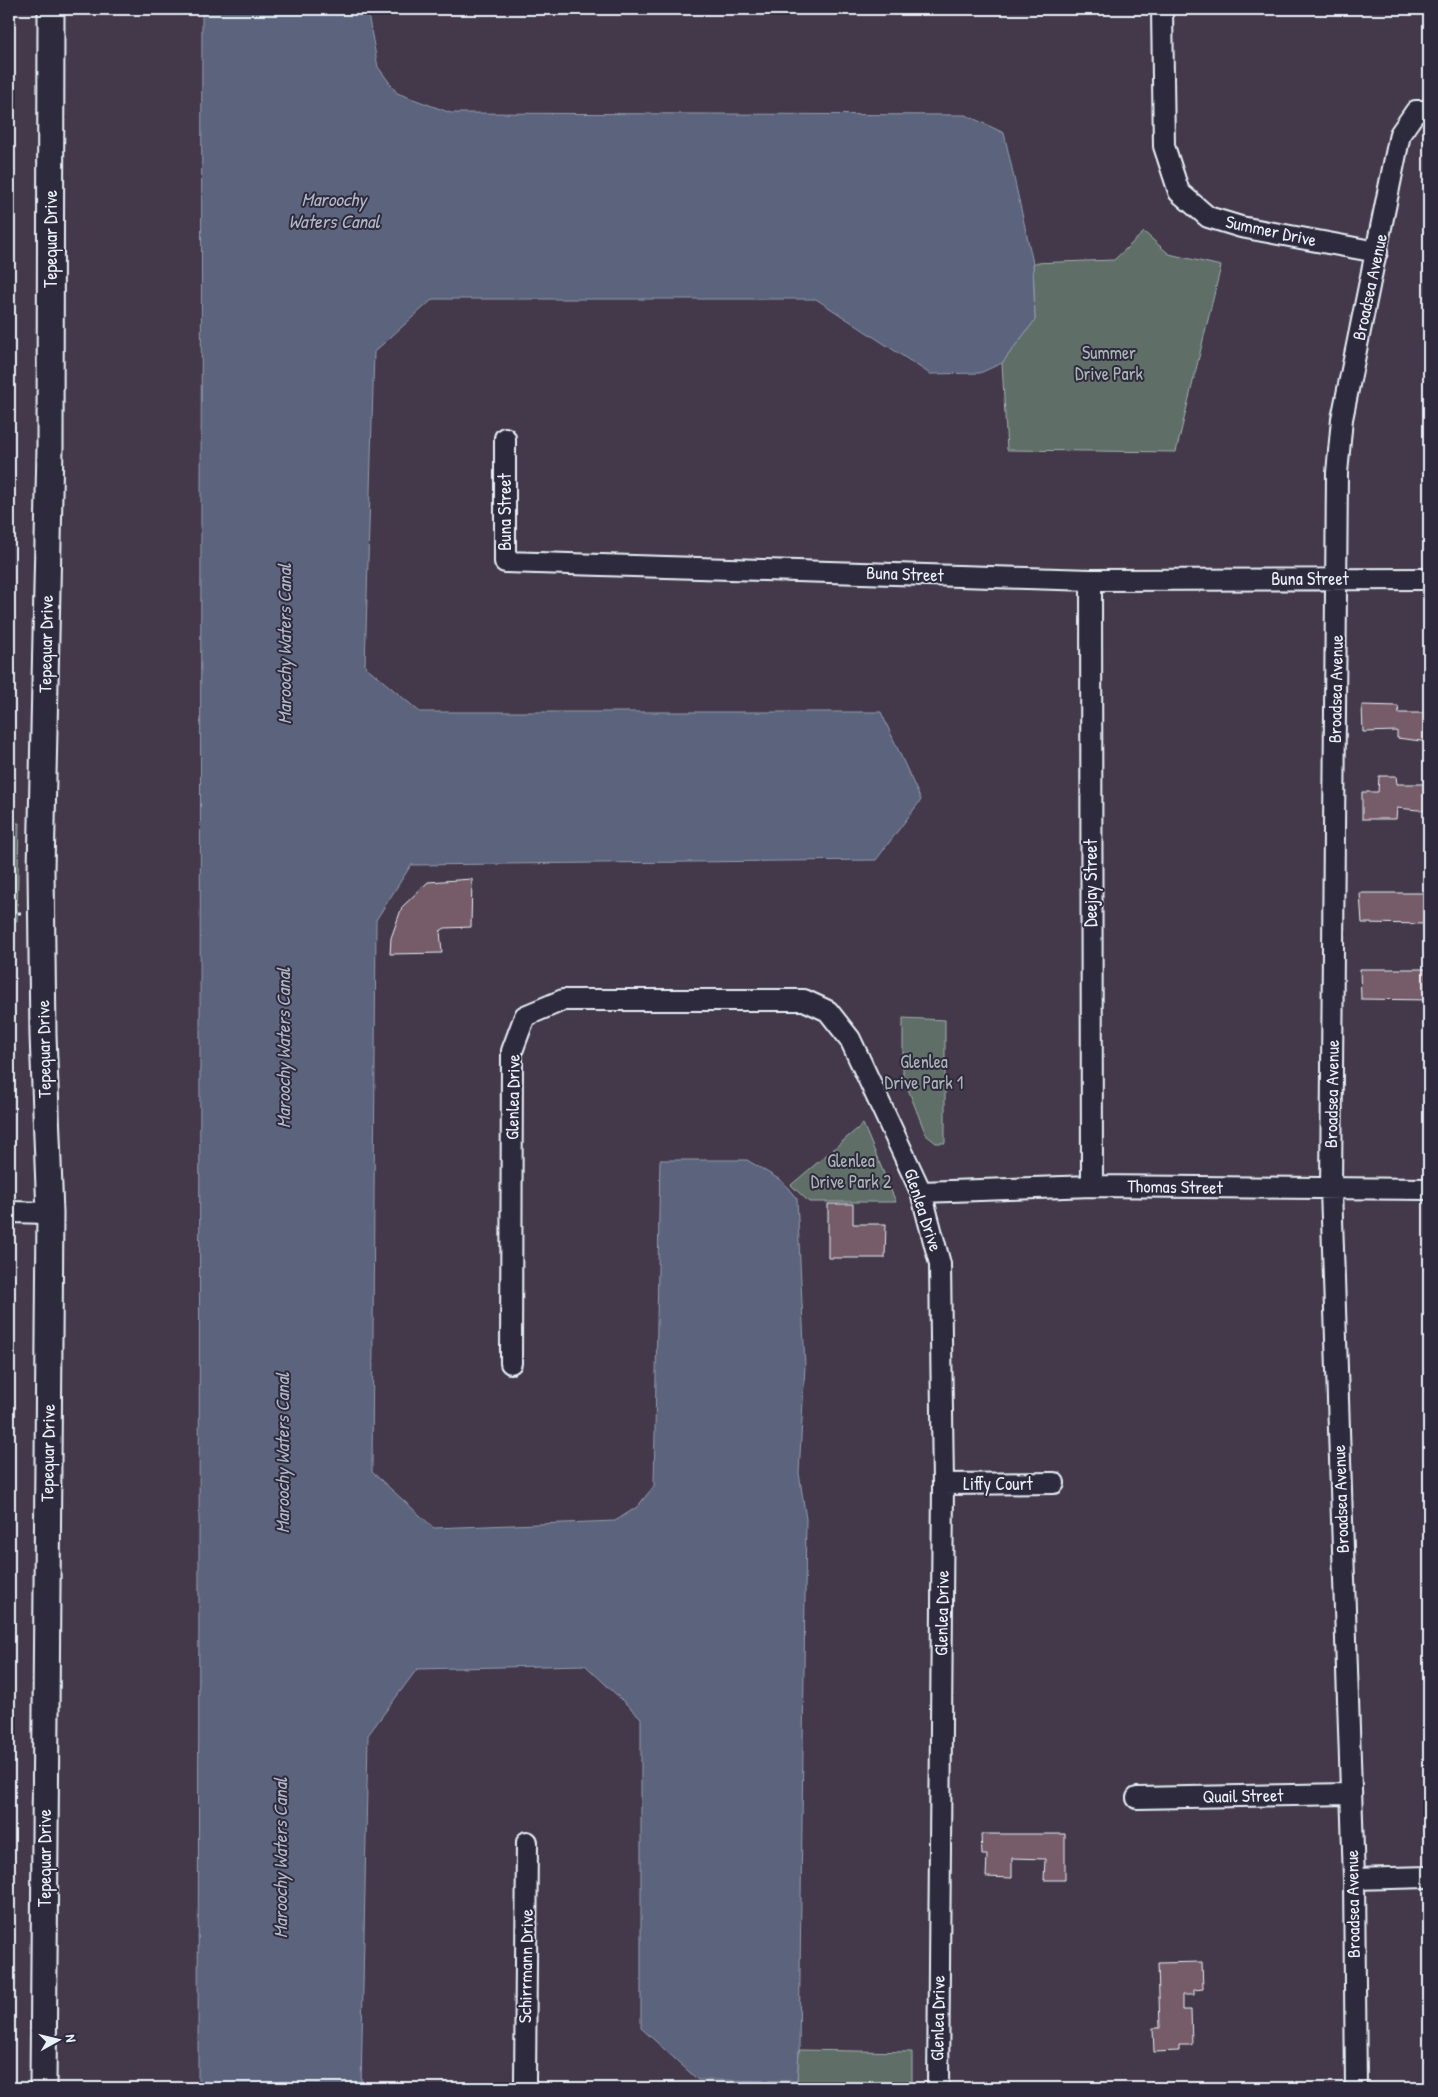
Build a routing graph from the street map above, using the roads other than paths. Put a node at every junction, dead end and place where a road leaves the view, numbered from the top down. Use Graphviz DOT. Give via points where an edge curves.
graph roads {
  1 [pos="51,9"];
  2 [pos="1162,9"];
  3 [pos="1423,111"];
  4 [pos="1377,252"];
  5 [pos="505,438"];
  6 [pos="1337,578"];
  7 [pos="1429,579"];
  8 [pos="1091,580"];
  9 [pos="1092,1186"];
  10 [pos="1331,1189"];
  11 [pos="1429,1189"];
  12 [pos="921,1192"];
  13 [pos="9,1212"];
  14 [pos="50,1213"];
  15 [pos="511,1363"];
  16 [pos="943,1484"];
  17 [pos="1054,1484"];
  18 [pos="1350,1794"];
  19 [pos="1136,1798"];
  20 [pos="527,1842"];
  21 [pos="1429,1877"];
  22 [pos="1354,1879"];
  23 [pos="43,2088"];
  24 [pos="527,2088"];
  25 [pos="938,2088"];
  26 [pos="1356,2088"];
  1 -- 14 [label="street, Tepequar Drive" via="50,447 41,870"];
  2 -- 4 [label="street, Summer Drive" via="1164,146 1178,192 1208,217 1241,227"];
  3 -- 4 [label="street, Broadsea Avenue" via="1400,134"];
  4 -- 6 [label="street, Broadsea Avenue" via="1342,419 1337,474"];
  5 -- 8 [label="street, Buna Street" via="505,562"];
  6 -- 7 [label="street, Buna Street"];
  6 -- 8 [label="street, Buna Street"];
  6 -- 10 [label="street, Broadsea Avenue"];
  8 -- 9 [label="street, Deejay Street"];
  9 -- 10 [label="street, Thomas Street"];
  9 -- 12 [label="street, Thomas Street"];
  10 -- 11 [label="street, Thomas Street"];
  10 -- 18 [label="street, Broadsea Avenue"];
  12 -- 15 [label="street, Glenlea Drive" via="850,1039 828,1011 804,1000 563,1000 524,1016 512,1050"];
  12 -- 16 [label="street, Glenlea Drive" via="940,1264"];
  13 -- 14 [label="street"];
  14 -- 23 [label="street, Tepequar Drive"];
  16 -- 17 [label="street, Liffy Court"];
  16 -- 25 [label="street, Glenlea Drive"];
  18 -- 19 [label="street, Quail Street"];
  18 -- 22 [label="street, Broadsea Avenue"];
  20 -- 24 [label="street, Schirrmann Drive"];
  21 -- 22 [label="street"];
  22 -- 26 [label="street, Broadsea Avenue"];
}
